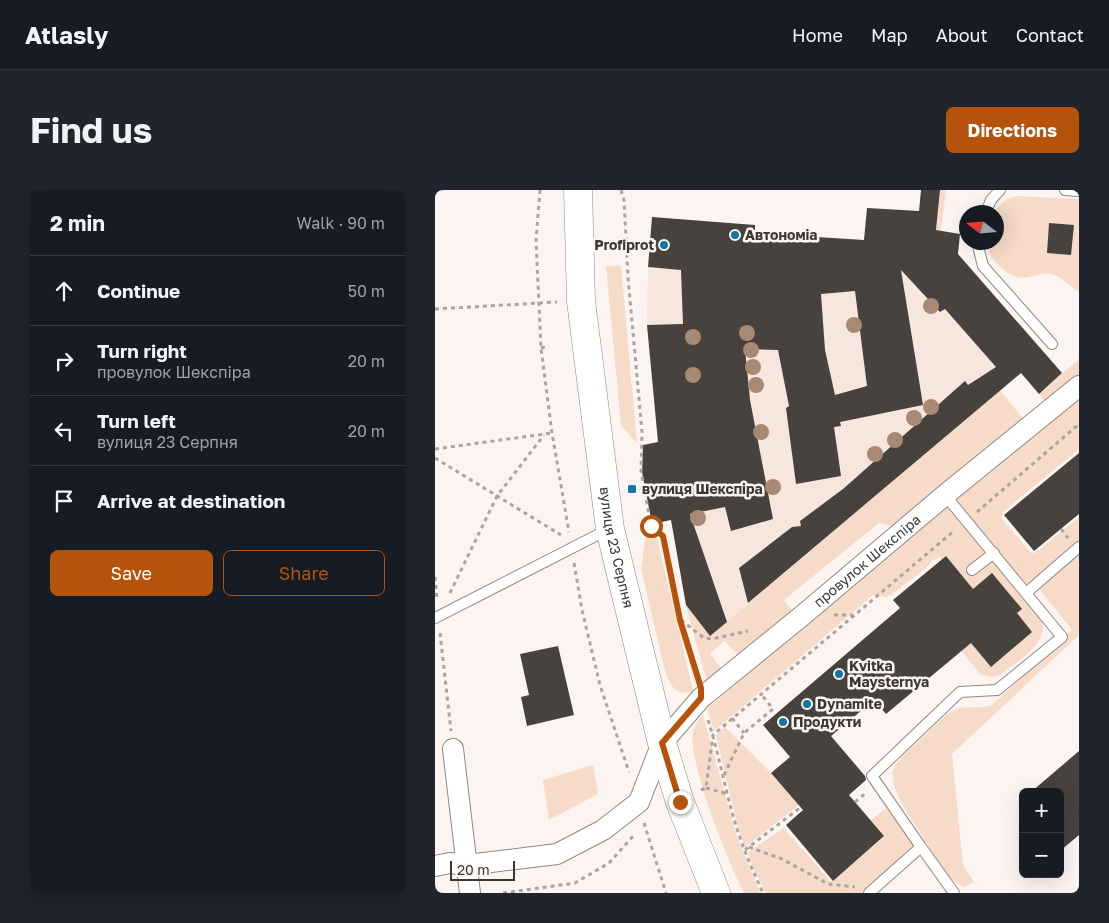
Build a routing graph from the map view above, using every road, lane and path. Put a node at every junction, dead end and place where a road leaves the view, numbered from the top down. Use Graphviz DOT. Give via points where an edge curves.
graph roads {
  1 [pos="540,190"];
  2 [pos="578,190"];
  3 [pos="621,190"];
  4 [pos="1000,190"];
  5 [pos="1065,190"];
  6 [pos="1079,191"];
  7 [pos="989,205"];
  8 [pos="979,250"];
  9 [pos="581,301"];
  10 [pos="539,303"];
  11 [pos="435,309"];
  12 [pos="1052,344"];
  13 [pos="549,346"];
  14 [pos="541,348"];
  15 [pos="1079,386"];
  16 [pos="1079,424"];
  17 [pos="552,433"];
  18 [pos="544,435"];
  19 [pos="435,449"];
  20 [pos="435,458"];
  21 [pos="644,488"];
  22 [pos="632,490"];
  23 [pos="945,495"];
  24 [pos="497,496"];
  25 [pos="967,520"];
  26 [pos="610,529"];
  27 [pos="571,545"];
  28 [pos="1079,547"];
  29 [pos="995,553"];
  30 [pos="972,570"];
  31 [pos="435,577"];
  32 [pos="1027,593"];
  33 [pos="437,617"];
  34 [pos="680,620"];
  35 [pos="751,631"];
  36 [pos="761,694"];
  37 [pos="701,698"];
  38 [pos="732,718"];
  39 [pos="744,734"];
  40 [pos="713,735"];
  41 [pos="662,743"];
  42 [pos="453,749"];
  43 [pos="724,775"];
  44 [pos="706,788"];
  45 [pos="729,794"];
  46 [pos="639,802"];
  47 [pos="801,807"];
  48 [pos="644,822"];
  49 [pos="749,846"];
  50 [pos="921,847"];
  51 [pos="745,850"];
  52 [pos="467,865"];
  53 [pos="435,866"];
  54 [pos="873,892"];
  55 [pos="470,893"];
  56 [pos="503,893"];
  57 [pos="666,893"];
  58 [pos="716,893"];
  59 [pos="763,893"];
  60 [pos="954,893"];
  1 -- 10 [label="path" via="536,240"];
  2 -- 9 [label="street, вулиця 23 Серпня"];
  3 -- 21 [label="path"];
  4 -- 7 [label="lane"];
  5 -- 6 [label="lane"];
  8 -- 12 [label="lane" via="983,266"];
  9 -- 10 [label="path"];
  9 -- 26 [label="street, вулиця 23 Серпня"];
  10 -- 11 [label="path"];
  10 -- 14 [label="path"];
  13 -- 14 [label="path"];
  14 -- 17 [label="path"];
  15 -- 23 [label="street, провулок Шекспіра"];
  16 -- 25 [label="path"];
  17 -- 18 [label="path"];
  17 -- 27 [label="path"];
  18 -- 19 [label="path"];
  18 -- 24 [label="path"];
  20 -- 24 [label="path"];
  21 -- 22 [label="path"];
  21 -- 34 [label="path" via="651,526 663,536"];
  23 -- 25 [label="lane"];
  23 -- 37 [label="street, провулок Шекспіра"];
  24 -- 27 [label="path"];
  24 -- 33 [label="path"];
  25 -- 29 [label="lane"];
  25 -- 36 [label="path"];
  26 -- 27 [label="lane"];
  26 -- 41 [label="street, вулиця 23 Серпня"];
  27 -- 33 [label="lane"];
  27 -- 46 [label="path" via="600,685"];
  28 -- 32 [label="lane"];
  29 -- 30 [label="lane"];
  29 -- 32 [label="lane"];
  31 -- 33 [label="path"];
  32 -- 50 [label="lane" via="1062,636 997,690 960,692 872,776"];
  33 -- 42 [label="path"];
  34 -- 35 [label="path" via="704,638"];
  34 -- 37 [label="path" via="701,688"];
  36 -- 38 [label="path"];
  36 -- 39 [label="path" via="773,709"];
  37 -- 40 [label="path"];
  37 -- 41 [label="street, провулок Шекспіра"];
  38 -- 39 [label="path"];
  38 -- 40 [label="path"];
  39 -- 43 [label="path"];
  40 -- 43 [label="path"];
  41 -- 46 [label="street, провулок Шекспіра"];
  41 -- 58 [label="street, вулиця 23 Серпня" via="680,802"];
  42 -- 52 [label="street"];
  43 -- 45 [label="path"];
  44 -- 45 [label="path"];
  45 -- 51 [label="path"];
  46 -- 48 [label="path"];
  46 -- 52 [label="street" via="603,830 557,854"];
  47 -- 49 [label="path"];
  48 -- 56 [label="path" via="609,863 575,883"];
  48 -- 57 [label="path"];
  49 -- 51 [label="path"];
  49 -- 54 [label="path" via="782,859 828,884"];
  50 -- 54 [label="lane"];
  50 -- 60 [label="lane"];
  51 -- 59 [label="path"];
  52 -- 53 [label="street" via="450,863"];
  52 -- 55 [label="street"];
}
